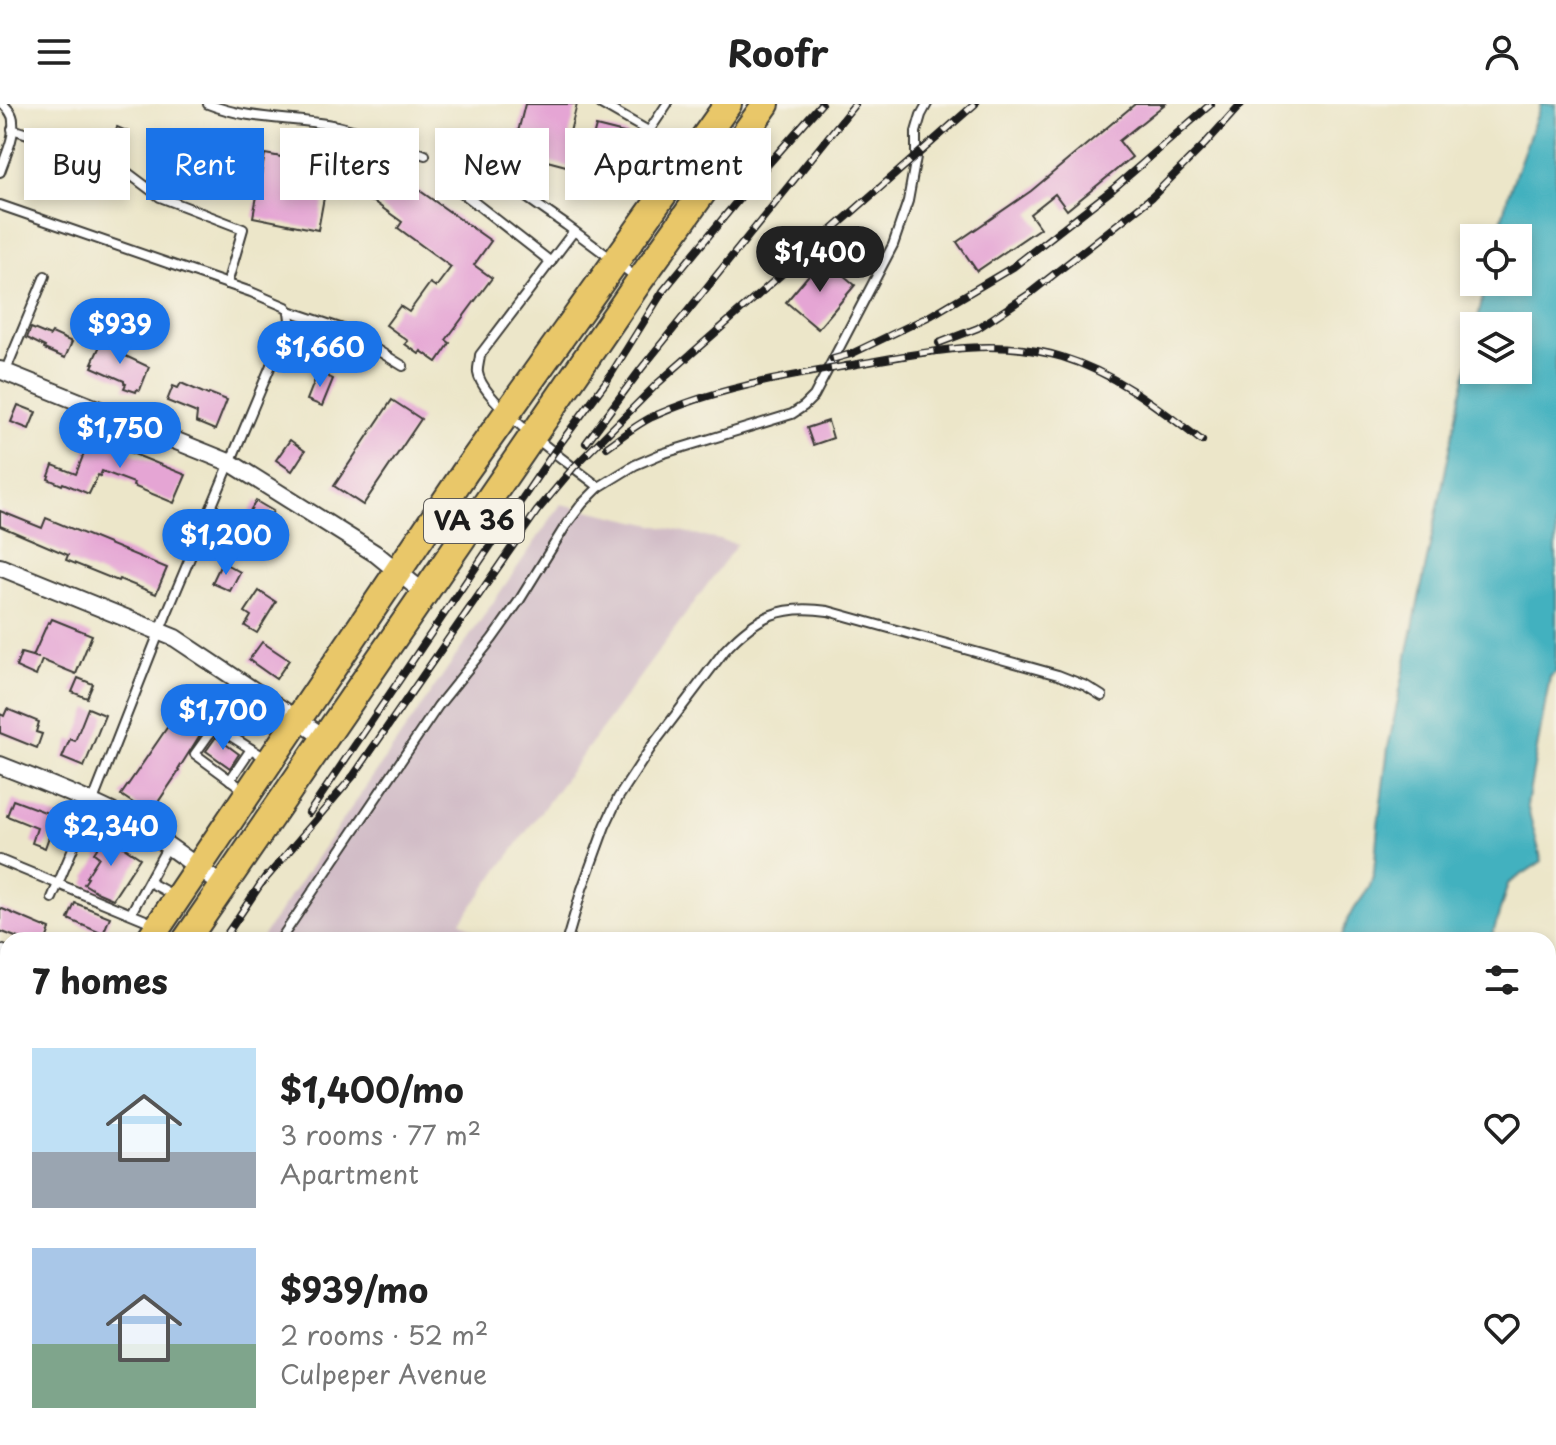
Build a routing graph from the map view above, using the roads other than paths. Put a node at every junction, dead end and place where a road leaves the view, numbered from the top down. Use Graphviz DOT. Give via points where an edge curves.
graph roads {
  1 [pos="3,104"];
  2 [pos="208,104"];
  3 [pos="601,104"];
  4 [pos="667,104"];
  5 [pos="728,104"];
  6 [pos="766,104"];
  7 [pos="927,104"];
  8 [pos="644,128"];
  9 [pos="651,128"];
  10 [pos="711,128"];
  11 [pos="12,129"];
  12 [pos="425,155"];
  13 [pos="0,172"];
  14 [pos="660,200"];
  15 [pos="0,205"];
  16 [pos="574,231"];
  17 [pos="551,262"];
  18 [pos="616,262"];
  19 [pos="45,276"];
  20 [pos="640,280"];
  21 [pos="227,284"];
  22 [pos="289,311"];
  23 [pos="403,366"];
  24 [pos="2,374"];
  25 [pos="507,413"];
  26 [pos="535,436"];
  27 [pos="231,463"];
  28 [pos="599,487"];
  29 [pos="0,567"];
  30 [pos="398,571"];
  31 [pos="424,593"];
  32 [pos="160,631"];
  33 [pos="237,679"];
  34 [pos="1102,696"];
  35 [pos="298,720"];
  36 [pos="215,726"];
  37 [pos="325,738"];
  38 [pos="260,755"];
  39 [pos="0,765"];
  40 [pos="239,786"];
  41 [pos="92,803"];
  42 [pos="168,846"];
  43 [pos="0,860"];
  44 [pos="198,867"];
  45 [pos="149,882"];
  46 [pos="58,883"];
  47 [pos="223,886"];
  48 [pos="52,898"];
  49 [pos="177,898"];
  50 [pos="131,913"];
  51 [pos="153,932"];
  52 [pos="155,932"];
  53 [pos="191,932"];
  54 [pos="286,932"];
  55 [pos="569,932"];
  1 -- 11 [label="lane"];
  2 -- 12 [label="lane" via="260,118 336,126"];
  3 -- 8 [label="lane"];
  4 -- 9 [label="lane"];
  5 -- 10 [label="highway, VA 36"];
  6 -- 20 [label="highway, VA 36"];
  7 -- 28 [label="lane" via="916,132 916,157 900,229 814,396 792,414 661,454"];
  11 -- 13 [label="lane"];
  11 -- 21 [label="lane" via="112,161 160,197 243,229"];
  14 -- 18 [label="highway, VA 36"];
  15 -- 21 [label="lane"];
  16 -- 17 [label="lane"];
  16 -- 17 [label="lane" via="486,169 466,163 451,184"];
  16 -- 18 [label="lane"];
  17 -- 25 [label="lane" via="480,355 478,373"];
  18 -- 20 [label="lane"];
  18 -- 25 [label="highway, VA 36"];
  19 -- 24 [label="lane"];
  20 -- 26 [label="highway, VA 36"];
  21 -- 22 [label="lane"];
  22 -- 23 [label="lane" via="343,329"];
  22 -- 27 [label="lane" via="290,320"];
  24 -- 27 [label="street"];
  25 -- 26 [label="lane"];
  25 -- 30 [label="highway, VA 36"];
  26 -- 28 [label="lane"];
  26 -- 31 [label="highway, VA 36"];
  27 -- 30 [label="street"];
  27 -- 32 [label="lane"];
  28 -- 54 [label="lane" via="566,525 519,601 438,706"];
  29 -- 32 [label="street"];
  30 -- 31 [label="street"];
  30 -- 35 [label="highway, VA 36"];
  31 -- 37 [label="highway, VA 36"];
  32 -- 33 [label="street"];
  32 -- 41 [label="lane"];
  33 -- 35 [label="street"];
  33 -- 36 [label="lane" via="216,713"];
  34 -- 55 [label="lane" via="1058,675 828,611 769,614 725,650 636,768 605,826"];
  35 -- 37 [label="street"];
  35 -- 38 [label="highway, VA 36"];
  36 -- 38 [label="lane" via="232,743"];
  36 -- 40 [label="lane" via="195,754 217,765"];
  37 -- 47 [label="highway, VA 36"];
  38 -- 40 [label="highway, VA 36"];
  39 -- 41 [label="street"];
  40 -- 44 [label="highway, VA 36"];
  41 -- 42 [label="street"];
  41 -- 46 [label="lane"];
  42 -- 44 [label="street"];
  42 -- 45 [label="lane"];
  43 -- 46 [label="lane"];
  44 -- 47 [label="street"];
  44 -- 49 [label="highway, VA 36"];
  45 -- 49 [label="lane"];
  45 -- 50 [label="lane"];
  46 -- 48 [label="lane"];
  46 -- 50 [label="lane"];
  47 -- 53 [label="highway, VA 36"];
  49 -- 52 [label="highway, VA 36"];
  50 -- 51 [label="lane"];
}
